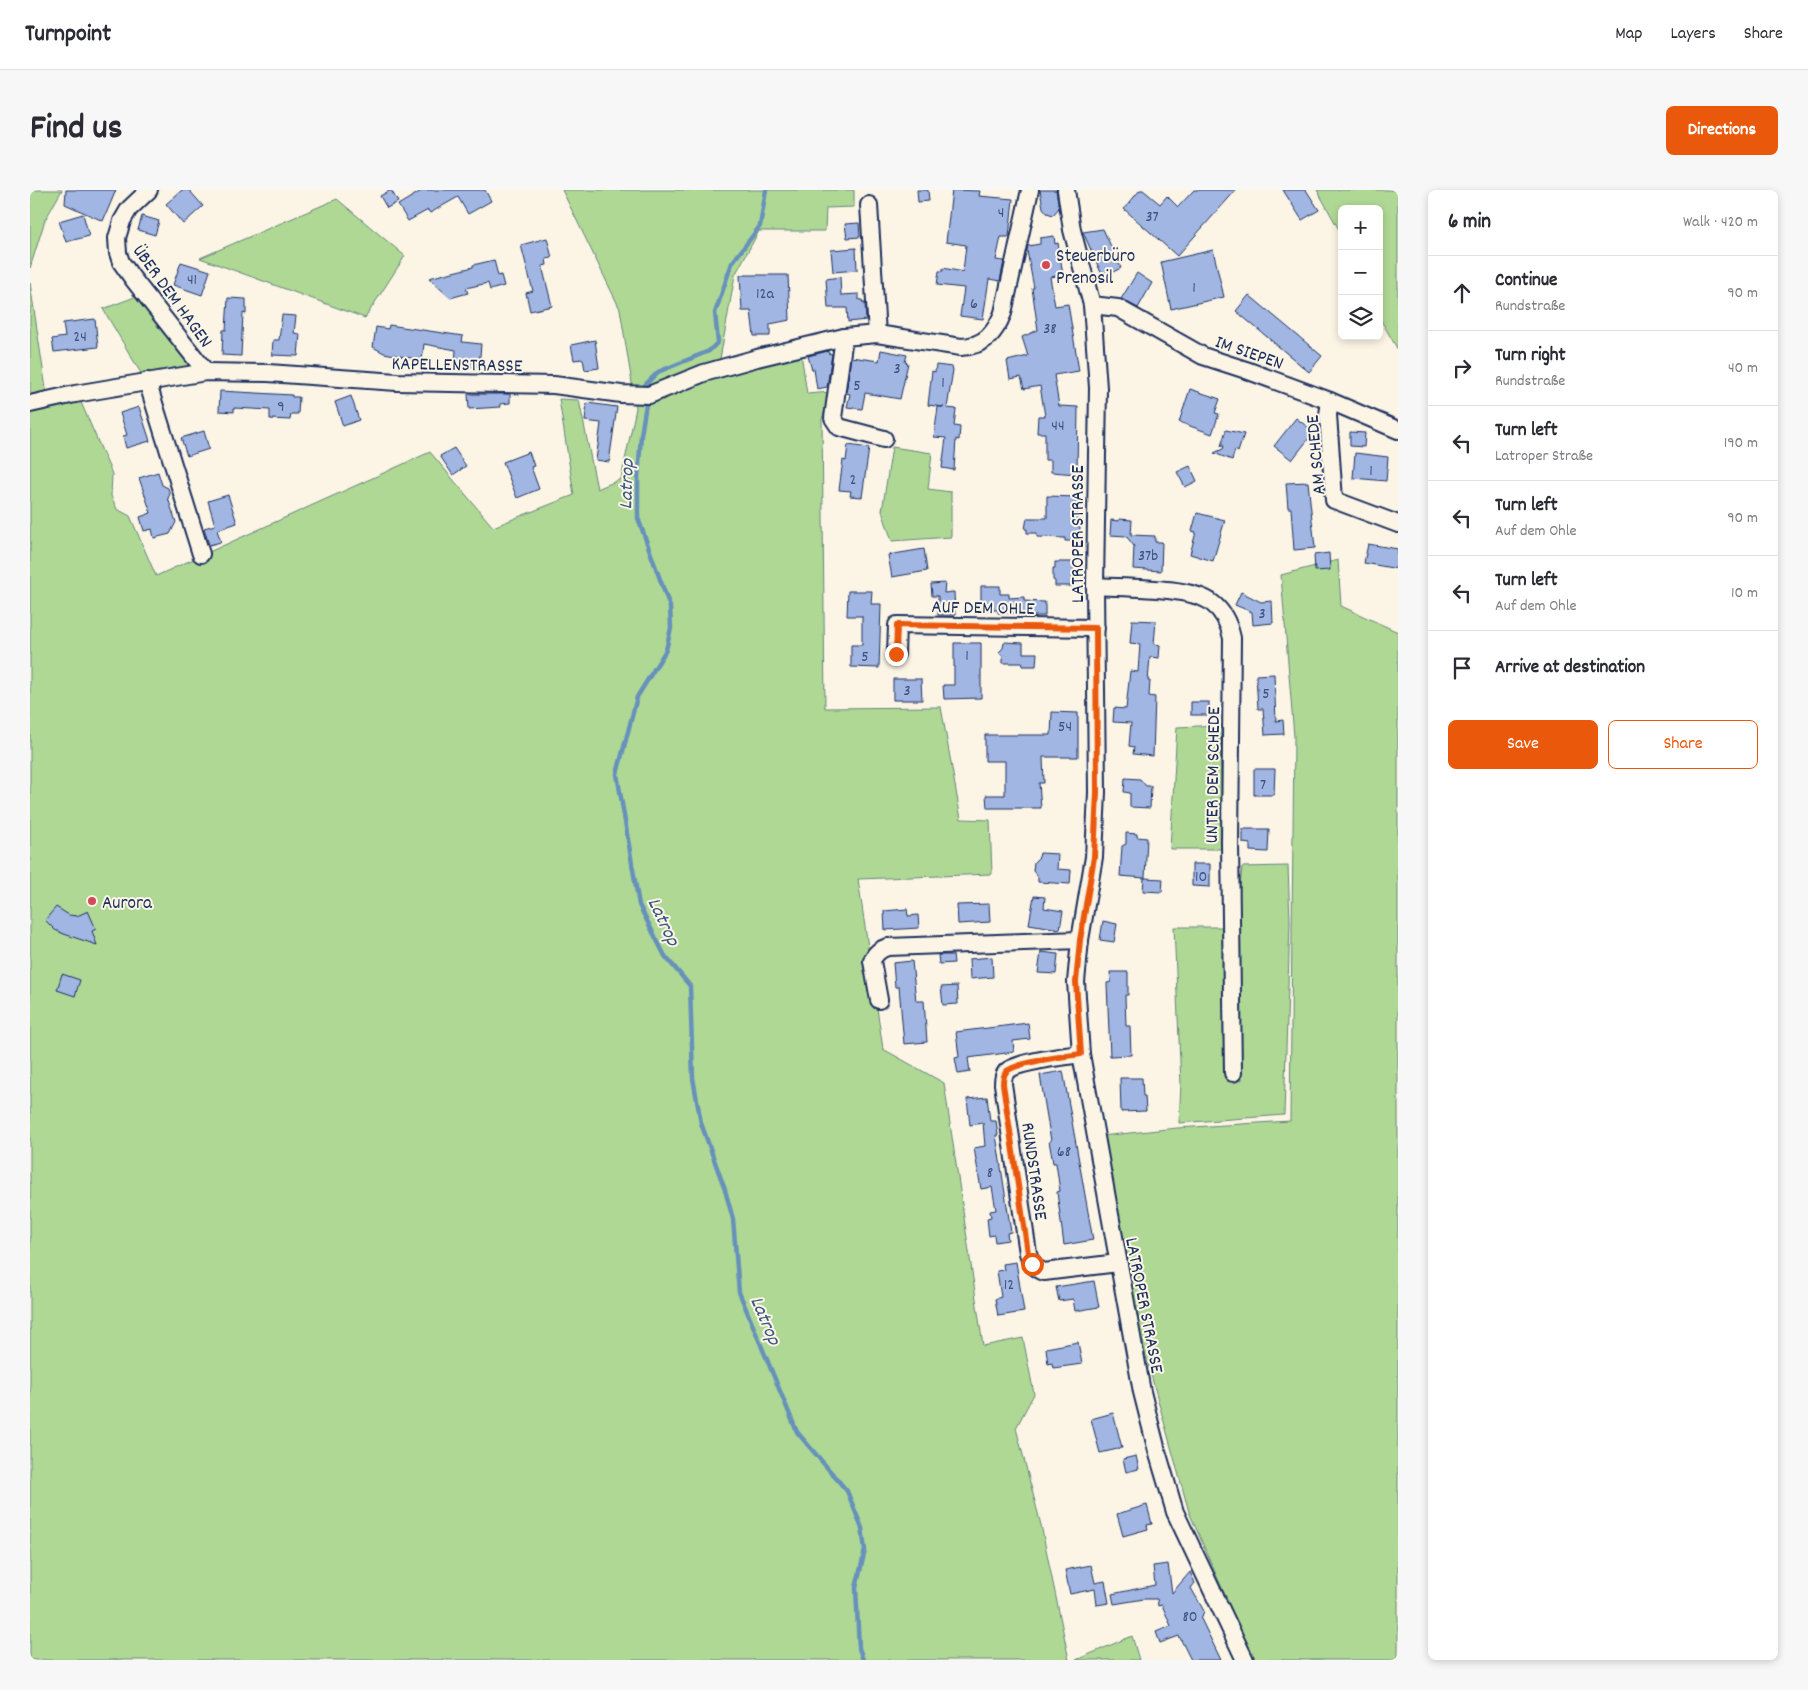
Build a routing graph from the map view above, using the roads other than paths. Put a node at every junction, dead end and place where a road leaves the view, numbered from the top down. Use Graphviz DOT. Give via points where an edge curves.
graph roads {
  1 [pos="150,190"];
  2 [pos="1030,190"];
  3 [pos="1066,190"];
  4 [pos="869,205"];
  5 [pos="1092,305"];
  6 [pos="877,334"];
  7 [pos="844,337"];
  8 [pos="206,372"];
  9 [pos="147,381"];
  10 [pos="1330,401"];
  11 [pos="30,404"];
  12 [pos="1398,430"];
  13 [pos="884,439"];
  14 [pos="1398,524"];
  15 [pos="201,554"];
  16 [pos="1095,586"];
  17 [pos="1096,628"];
  18 [pos="896,654"];
  19 [pos="1080,940"];
  20 [pos="879,1000"];
  21 [pos="1081,1054"];
  22 [pos="1233,1072"];
  23 [pos="1118,1264"];
  24 [pos="1245,1660"];
  1 -- 8 [label="street, ÜBER DEM HAGEN" via="129,209 122,221 117,238 121,262"];
  2 -- 6 [label="street, KAPELLENSTRASSE" via="1004,312 991,335 977,345 962,347"];
  3 -- 5 [label="street, LATROPER STRASSE" via="1072,230"];
  4 -- 6 [label="street"];
  5 -- 10 [label="street, IM SIEPEN" via="1118,308 1203,356"];
  5 -- 16 [label="street, LATROPER STRASSE" via="1098,388"];
  6 -- 7 [label="street, KAPELLENSTRASSE"];
  7 -- 8 [label="street, KAPELLENSTRASSE" via="704,373 649,395 554,384 397,382"];
  7 -- 13 [label="street" via="834,421 839,427"];
  8 -- 9 [label="street, KAPELLENSTRASSE"];
  9 -- 11 [label="street, KAPELLENSTRASSE"];
  9 -- 15 [label="street"];
  10 -- 12 [label="street, IM SIEPEN"];
  10 -- 14 [label="street, AM SCHEDE" via="1328,415 1334,500"];
  16 -- 17 [label="street, LATROPER STRASSE"];
  16 -- 22 [label="street, UNTER DEM SCHEDE" via="1187,592 1211,602 1229,624 1232,638"];
  17 -- 18 [label="street, AUF DEM OHLE" via="897,625"];
  17 -- 19 [label="street, LATROPER STRASSE" via="1094,857"];
  19 -- 20 [label="street" via="888,946 878,951 872,961"];
  19 -- 21 [label="street, LATROPER STRASSE" via="1076,982"];
  21 -- 23 [label="street, LATROPER STRASSE"];
  21 -- 23 [label="street, RUNDSTRASSE" via="1022,1065 1003,1077 1028,1253 1037,1270 1044,1272"];
  23 -- 24 [label="street, LATROPER STRASSE" via="1142,1392 1175,1512"];
}
